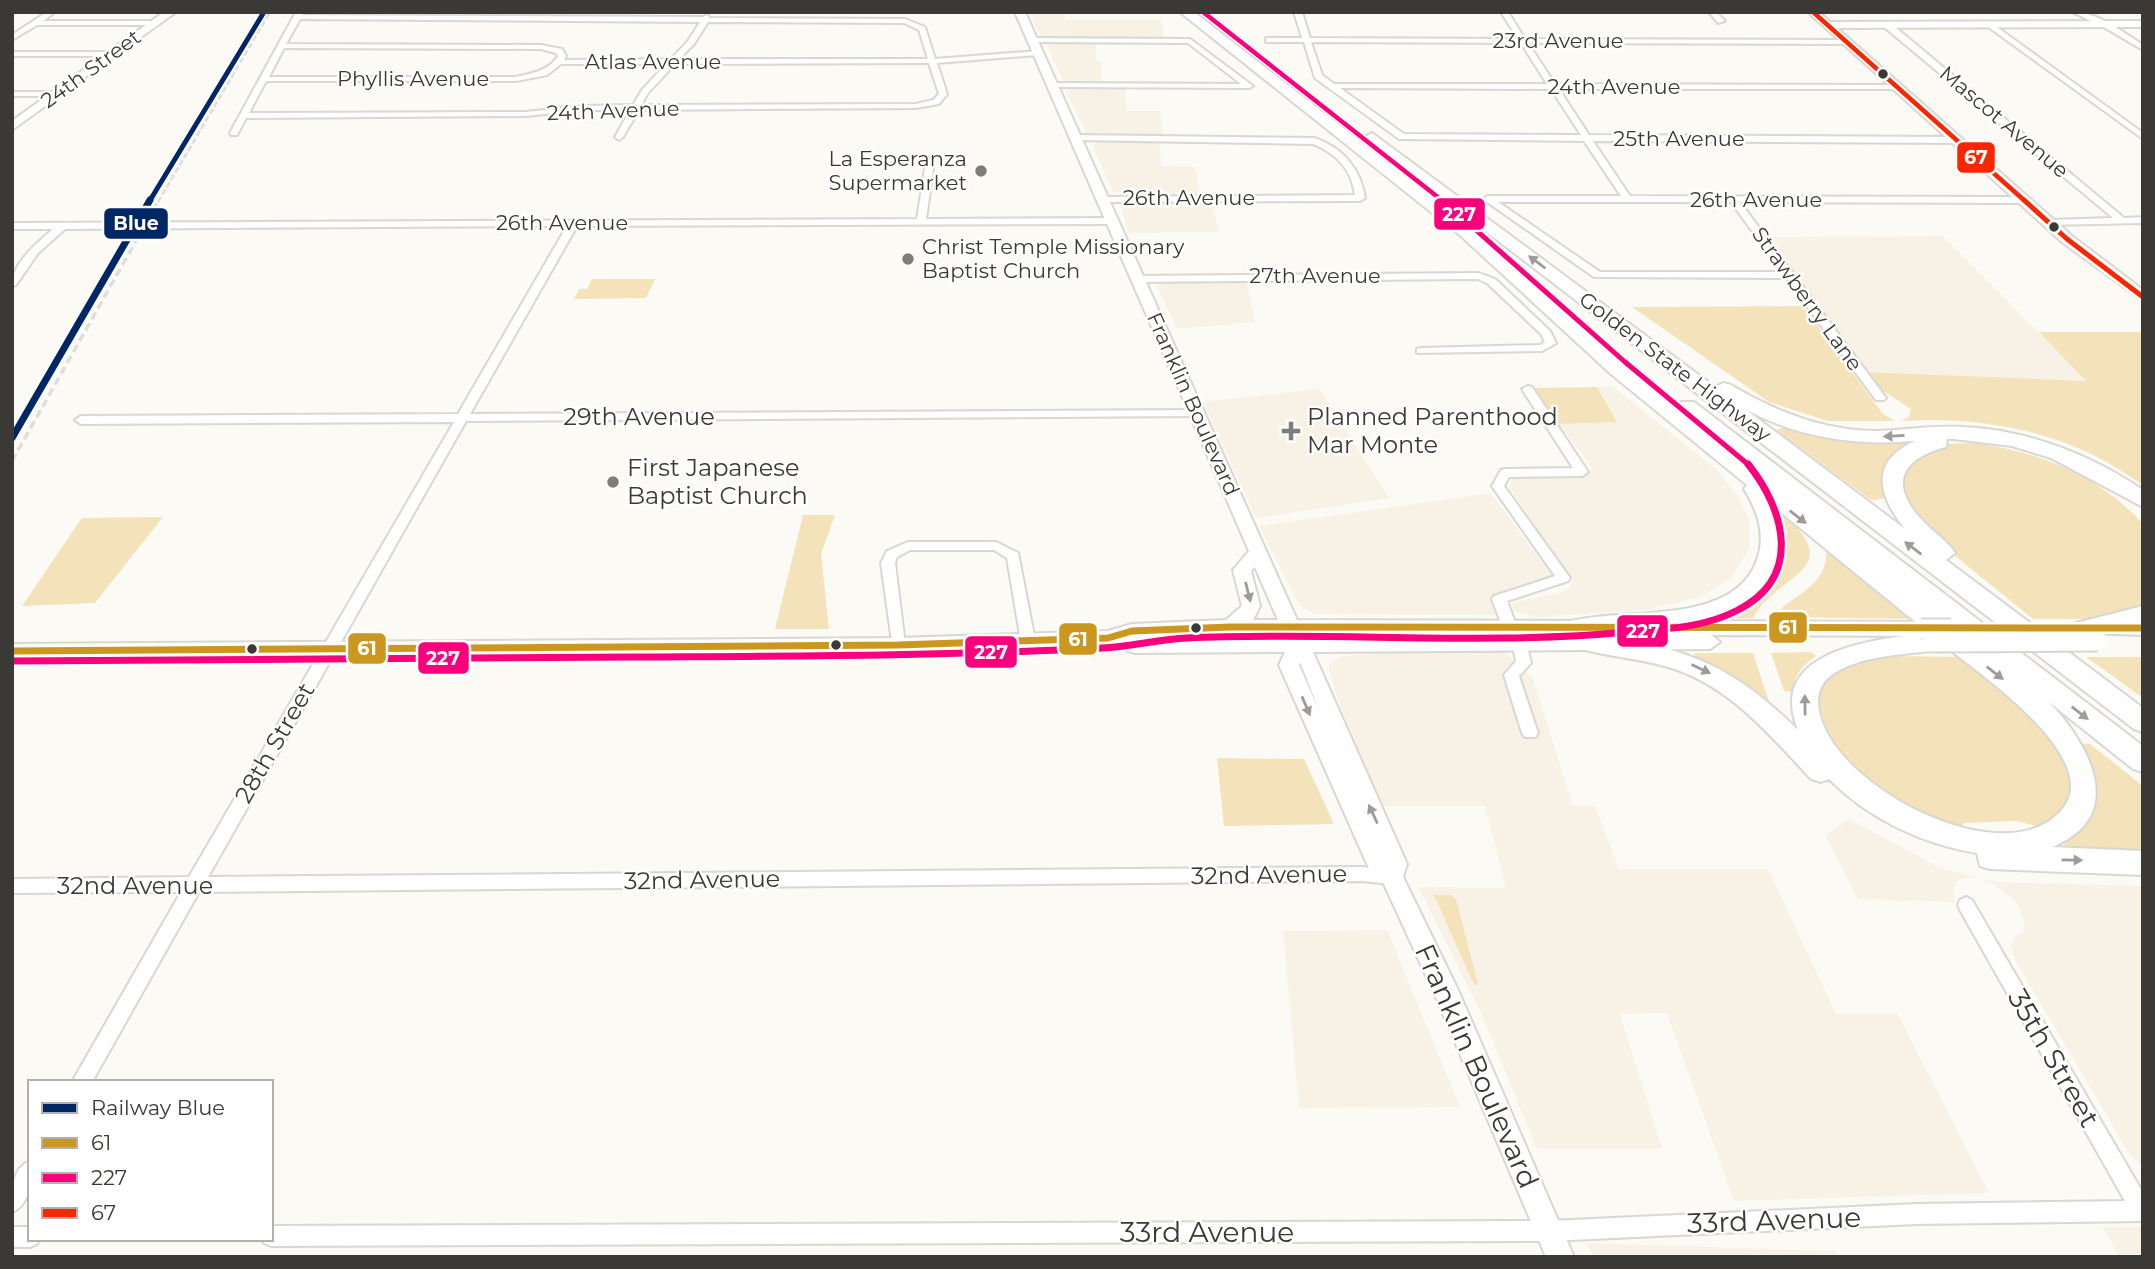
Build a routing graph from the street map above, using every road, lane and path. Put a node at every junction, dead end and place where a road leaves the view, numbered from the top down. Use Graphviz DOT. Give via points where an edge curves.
graph roads {
  1 [pos="52,12"];
  2 [pos="171,12"];
  3 [pos="709,12"];
  4 [pos="1020,12"];
  5 [pos="1186,12"];
  6 [pos="1207,12"];
  7 [pos="1298,12"];
  8 [pos="1504,12"];
  9 [pos="1712,12"];
  10 [pos="1813,12"];
  11 [pos="2075,12"];
  12 [pos="298,15"];
  13 [pos="704,21"];
  14 [pos="1721,22"];
  15 [pos="35,23"];
  16 [pos="156,23"];
  17 [pos="1886,24"];
  18 [pos="1990,24"];
  19 [pos="2105,24"];
  20 [pos="2143,24"];
  21 [pos="1828,25"];
  22 [pos="12,38"];
  23 [pos="1269,40"];
  24 [pos="1308,40"];
  25 [pos="1523,41"];
  26 [pos="1846,42"];
  27 [pos="281,46"];
  28 [pos="1035,46"];
  29 [pos="2143,48"];
  30 [pos="12,54"];
  31 [pos="114,54"];
  32 [pos="933,61"];
  33 [pos="559,62"];
  34 [pos="673,62"];
  35 [pos="263,79"];
  36 [pos="1052,85"];
  37 [pos="1330,86"];
  38 [pos="1553,86"];
  39 [pos="1897,87"];
  40 [pos="12,94"];
  41 [pos="57,94"];
  42 [pos="636,108"];
  43 [pos="243,116"];
  44 [pos="12,127"];
  45 [pos="234,133"];
  46 [pos="619,137"];
  47 [pos="2143,137"];
  48 [pos="1075,138"];
  49 [pos="1585,138"];
  50 [pos="1956,140"];
  51 [pos="930,162"];
  52 [pos="1103,199"];
  53 [pos="1626,199"];
  54 [pos="1734,200"];
  55 [pos="2024,200"];
  56 [pos="2121,220"];
  57 [pos="2143,220"];
  58 [pos="1112,221"];
  59 [pos="574,223"];
  60 [pos="920,223"];
  61 [pos="2049,223"];
  62 [pos="63,225"];
  63 [pos="12,226"];
  64 [pos="1467,233"];
  65 [pos="1789,275"];
  66 [pos="1137,279"];
  67 [pos="12,283"];
  68 [pos="1574,290"];
  69 [pos="2143,297"];
  70 [pos="1422,351"];
  71 [pos="1528,389"];
  72 [pos="1880,398"];
  73 [pos="1197,414"];
  74 [pos="462,418"];
  75 [pos="81,419"];
  76 [pos="1744,474"];
  77 [pos="2143,500"];
  78 [pos="2143,513"];
  79 [pos="1258,552"];
  80 [pos="2143,615"];
  81 [pos="2007,618"];
  82 [pos="1230,627"];
  83 [pos="2143,628"];
  84 [pos="1295,635"];
  85 [pos="1514,635"];
  86 [pos="1582,635"];
  87 [pos="1926,635"];
  88 [pos="2092,635"];
  89 [pos="1108,638"];
  90 [pos="1028,641"];
  91 [pos="2143,642"];
  92 [pos="1353,643"];
  93 [pos="898,645"];
  94 [pos="330,649"];
  95 [pos="12,651"];
  96 [pos="2119,704"];
  97 [pos="2143,716"];
  98 [pos="1332,722"];
  99 [pos="2143,722"];
  100 [pos="1530,733"];
  101 [pos="2143,761"];
  102 [pos="2143,863"];
  103 [pos="1392,877"];
  104 [pos="194,885"];
  105 [pos="12,886"];
  106 [pos="1966,905"];
  107 [pos="82,1080"];
  108 [pos="28,1174"];
  109 [pos="12,1202"];
  110 [pos="2142,1211"];
  111 [pos="1549,1231"];
  112 [pos="273,1236"];
  113 [pos="1560,1257"];
  1 -- 15 [label="street"];
  2 -- 16 [label="main road, 24th Street"];
  3 -- 13 [label="street"];
  4 -- 28 [label="main road, Franklin Boulevard"];
  5 -- 64 [label="highway, Golden State Highway"];
  68 -- 6 [label="highway, Golden State Highway, one-way"];
  7 -- 24 [label="street"];
  8 -- 25 [label="street"];
  9 -- 14 [label="street"];
  10 -- 21 [label="main road"];
  11 -- 19 [label="street"];
  12 -- 13 [label="street"];
  12 -- 27 [label="street"];
  13 -- 32 [label="street" via="905,21 922,29"];
  13 -- 34 [label="street"];
  15 -- 16 [label="street"];
  15 -- 22 [label="street"];
  16 -- 31 [label="main road, 24th Street"];
  17 -- 18 [label="main road"];
  17 -- 21 [label="main road"];
  17 -- 56 [label="street, Mascot Avenue"];
  18 -- 19 [label="main road"];
  18 -- 47 [label="street"];
  19 -- 20 [label="main road"];
  19 -- 29 [label="street"];
  21 -- 26 [label="main road"];
  23 -- 24 [label="street, 23rd Avenue"];
  24 -- 25 [label="street, 23rd Avenue"];
  24 -- 37 [label="street" via="1318,76"];
  25 -- 26 [label="street, 23rd Avenue"];
  25 -- 38 [label="street"];
  26 -- 39 [label="main road"];
  27 -- 33 [label="street, Atlas Avenue" via="541,47 561,53"];
  27 -- 35 [label="street"];
  28 -- 32 [label="street, Atlas Avenue"];
  28 -- 36 [label="main road, Franklin Boulevard"];
  28 -- 36 [label="street" via="1190,41 1249,86"];
  30 -- 31 [label="street"];
  31 -- 41 [label="main road, 24th Street"];
  32 -- 34 [label="street, Atlas Avenue"];
  32 -- 42 [label="street, 24th Avenue" via="943,94 925,105"];
  33 -- 34 [label="street, Atlas Avenue"];
  33 -- 35 [label="street, Phyllis Avenue" via="544,73 516,79"];
  34 -- 42 [label="street"];
  35 -- 43 [label="street"];
  36 -- 48 [label="main road, Franklin Boulevard"];
  37 -- 38 [label="street, 24th Avenue"];
  37 -- 49 [label="street, 25th Avenue" via="1402,137"];
  38 -- 39 [label="street, 24th Avenue"];
  38 -- 49 [label="street"];
  39 -- 50 [label="main road"];
  40 -- 41 [label="street"];
  41 -- 44 [label="main road, 24th Street"];
  42 -- 43 [label="street, 24th Avenue" via="526,114"];
  42 -- 46 [label="street"];
  43 -- 45 [label="street"];
  48 -- 52 [label="main road, Franklin Boulevard"];
  48 -- 52 [label="street, 26th Avenue" via="1314,141 1350,167 1360,187 1360,198"];
  49 -- 50 [label="street, 25th Avenue"];
  49 -- 53 [label="street"];
  50 -- 55 [label="main road"];
  51 -- 60 [label="street"];
  52 -- 58 [label="main road, Franklin Boulevard"];
  53 -- 54 [label="street, 26th Avenue"];
  53 -- 65 [label="street, 26th Avenue" via="1488,199 1598,275"];
  54 -- 55 [label="street, 26th Avenue"];
  54 -- 65 [label="street, Strawberry Lane"];
  55 -- 61 [label="main road"];
  56 -- 57 [label="street"];
  56 -- 61 [label="street"];
  58 -- 60 [label="street, 26th Avenue"];
  58 -- 66 [label="main road, Franklin Boulevard"];
  59 -- 60 [label="street, 26th Avenue"];
  59 -- 62 [label="street, 26th Avenue"];
  59 -- 74 [label="street, 28th Street"];
  61 -- 69 [label="main road"];
  62 -- 63 [label="street, 26th Avenue"];
  62 -- 67 [label="street" via="35,251"];
  64 -- 76 [label="highway" via="1618,370"];
  64 -- 101 [label="highway, Golden State Highway, one-way"];
  65 -- 72 [label="street, Strawberry Lane"];
  66 -- 70 [label="street, 27th Avenue" via="1467,275 1491,282 1551,342 1542,348"];
  66 -- 73 [label="main road, Franklin Boulevard"];
  77 -- 68 [label="highway, one-way" via="2079,461 2000,437 1963,432 1841,435 1774,416 1745,402"];
  81 -- 68 [label="highway, Golden State Highway, one-way"];
  71 -- 85 [label="street" via="1582,472 1505,473 1499,486 1563,578 1499,599"];
  73 -- 74 [label="street, 29th Avenue"];
  73 -- 79 [label="main road, Franklin Boulevard"];
  74 -- 75 [label="street, 29th Avenue"];
  74 -- 94 [label="street, 28th Street"];
  76 -- 86 [label="highway" via="1769,515 1774,536 1771,559 1759,580 1739,598 1711,611"];
  76 -- 87 [label="highway, one-way" via="2039,708 2066,739 2082,771 2083,800 2069,825 2028,842 2001,844 1954,837 1907,820 1869,798 1837,771 1815,743 1805,716 1805,691 1817,672 1837,658"];
  78 -- 81 [label="highway" via="2104,482 2033,451 1959,439 1909,452 1895,466 1891,485 1899,506 1913,526 1980,581"];
  79 -- 82 [label="main road, one-way" via="1242,570 1251,606 1248,614"];
  79 -- 84 [label="main road, Franklin Boulevard"];
  80 -- 88 [label="highway"];
  81 -- 96 [label="highway, Golden State Highway"];
  82 -- 84 [label="main road"];
  82 -- 89 [label="main road" via="1132,631"];
  83 -- 88 [label="main road"];
  84 -- 85 [label="main road"];
  84 -- 89 [label="main road" via="1135,646"];
  84 -- 92 [label="main road"];
  84 -- 98 [label="main road, Franklin Boulevard"];
  84 -- 103 [label="main road, Franklin Boulevard, one-way" via="1289,665 1379,866"];
  85 -- 86 [label="main road"];
  85 -- 92 [label="main road"];
  85 -- 100 [label="street" via="1524,663 1511,674"];
  86 -- 87 [label="main road"];
  86 -- 102 [label="highway, one-way" via="1658,654 1723,680 1751,700 1833,784 1874,815 1923,839 1974,855"];
  87 -- 88 [label="main road, bridge"];
  88 -- 91 [label="main road"];
  89 -- 90 [label="main road"];
  90 -- 93 [label="main road"];
  90 -- 93 [label="street" via="1010,551 996,546 908,546 892,554 888,563"];
  92 -- 98 [label="main road" via="1326,659 1336,708"];
  93 -- 94 [label="main road"];
  94 -- 95 [label="main road"];
  94 -- 104 [label="street, 28th Street"];
  96 -- 97 [label="highway"];
  96 -- 99 [label="highway, Golden State Highway"];
  103 -- 98 [label="main road, Franklin Boulevard, one-way" via="1396,864"];
  103 -- 104 [label="street, 32nd Avenue"];
  103 -- 111 [label="main road, Franklin Boulevard"];
  104 -- 105 [label="street, 32nd Avenue"];
  104 -- 107 [label="street, 28th Street"];
  106 -- 110 [label="street, 35th Street"];
  108 -- 109 [label="street"];
  110 -- 111 [label="street, 33rd Avenue" via="1917,1214"];
  111 -- 112 [label="street, 33rd Avenue"];
  111 -- 113 [label="main road, Franklin Boulevard"];
}
